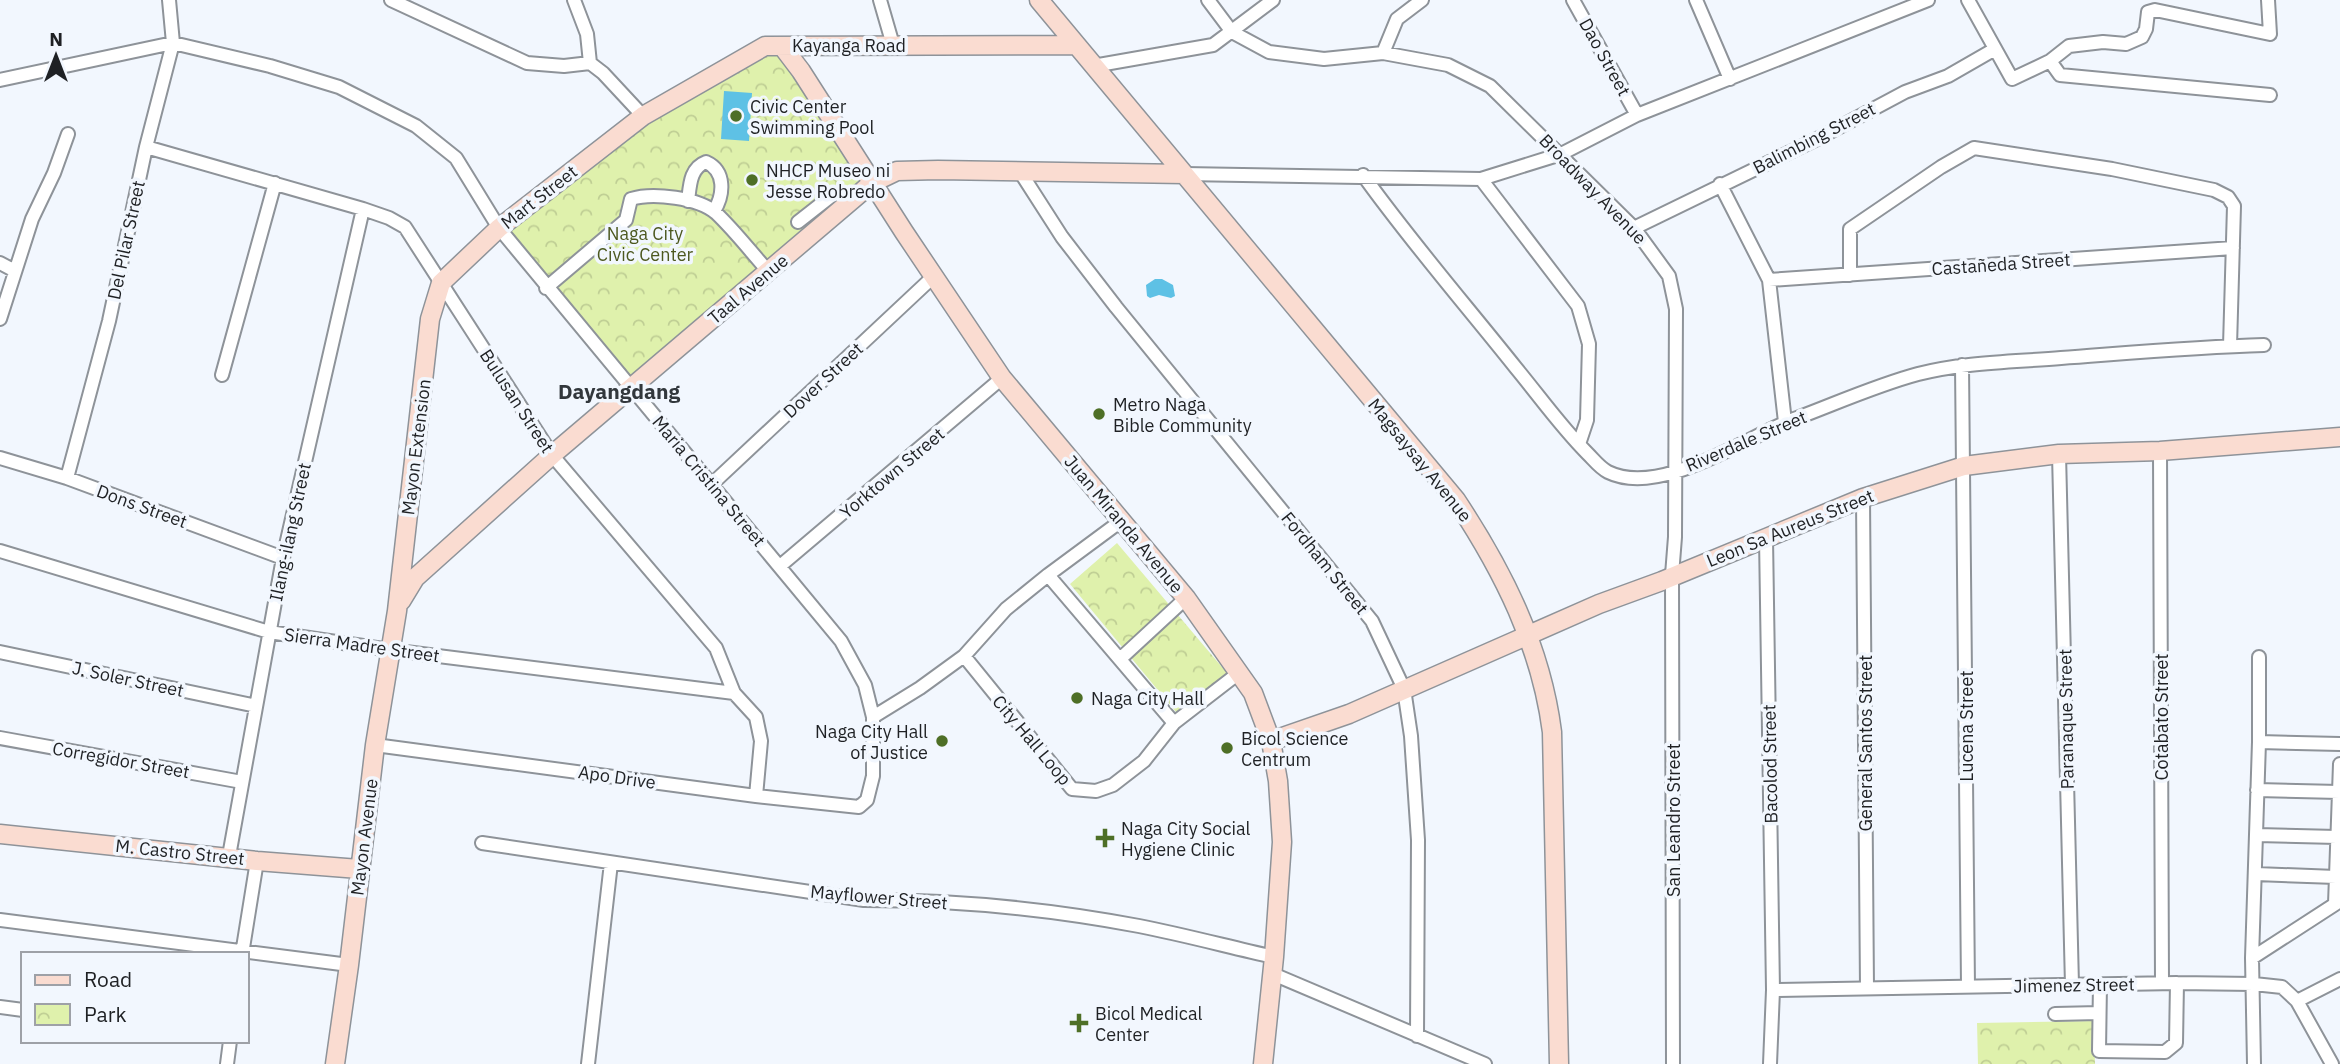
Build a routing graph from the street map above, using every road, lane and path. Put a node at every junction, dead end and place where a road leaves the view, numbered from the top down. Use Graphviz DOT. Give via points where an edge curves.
graph roads {
  1 [pos="169,0"];
  2 [pos="391,0"];
  3 [pos="574,0"];
  4 [pos="880,0"];
  5 [pos="1039,0"];
  6 [pos="1208,0"];
  7 [pos="1273,0"];
  8 [pos="1422,0"];
  9 [pos="1573,0"];
  10 [pos="1696,0"];
  11 [pos="1928,0"];
  12 [pos="1968,0"];
  13 [pos="2268,0"];
  14 [pos="1232,32"];
  15 [pos="173,43"];
  16 [pos="893,45"];
  17 [pos="1075,45"];
  18 [pos="782,46"];
  19 [pos="820,46"];
  20 [pos="1995,49"];
  21 [pos="1383,53"];
  22 [pos="2050,61"];
  23 [pos="590,63"];
  24 [pos="1093,66"];
  25 [pos="801,71"];
  26 [pos="1730,79"];
  27 [pos="0,80"];
  28 [pos="2270,95"];
  29 [pos="1637,115"];
  30 [pos="643,116"];
  31 [pos="68,134"];
  32 [pos="146,147"];
  33 [pos="1561,153"];
  34 [pos="1020,170"];
  35 [pos="1184,174"];
  36 [pos="1363,175"];
  37 [pos="1481,179"];
  38 [pos="275,183"];
  39 [pos="872,183"];
  40 [pos="1720,184"];
  41 [pos="835,193"];
  42 [pos="688,201"];
  43 [pos="363,209"];
  44 [pos="714,211"];
  45 [pos="798,222"];
  46 [pos="499,228"];
  47 [pos="1634,228"];
  48 [pos="2233,248"];
  49 [pos="0,263"];
  50 [pos="15,271"];
  51 [pos="768,271"];
  52 [pos="1850,275"];
  53 [pos="934,276"];
  54 [pos="1769,280"];
  55 [pos="441,284"];
  56 [pos="546,288"];
  57 [pos="0,319"];
  58 [pos="2264,345"];
  59 [pos="2230,346"];
  60 [pos="1962,365"];
  61 [pos="222,375"];
  62 [pos="1002,378"];
  63 [pos="631,389"];
  64 [pos="1785,422"];
  65 [pos="2340,437"];
  66 [pos="1579,444"];
  67 [pos="2160,450"];
  68 [pos="2059,454"];
  69 [pos="552,455"];
  70 [pos="0,458"];
  71 [pos="1964,466"];
  72 [pos="1674,471"];
  73 [pos="67,478"];
  74 [pos="712,484"];
  75 [pos="1863,498"];
  76 [pos="1121,521"];
  77 [pos="1766,538"];
  78 [pos="0,551"];
  79 [pos="283,558"];
  80 [pos="780,566"];
  81 [pos="1048,575"];
  82 [pos="1672,575"];
  83 [pos="1186,598"];
  84 [pos="397,611"];
  85 [pos="269,632"];
  86 [pos="1529,636"];
  87 [pos="390,650"];
  88 [pos="0,652"];
  89 [pos="964,656"];
  90 [pos="2259,657"];
  91 [pos="1120,659"];
  92 [pos="1240,673"];
  93 [pos="1404,689"];
  94 [pos="734,692"];
  95 [pos="256,706"];
  96 [pos="873,717"];
  97 [pos="1174,723"];
  98 [pos="0,738"];
  99 [pos="1271,741"];
  100 [pos="2259,742"];
  101 [pos="2340,744"];
  102 [pos="375,745"];
  103 [pos="2340,764"];
  104 [pos="242,782"];
  105 [pos="2257,790"];
  106 [pos="2339,792"];
  107 [pos="756,796"];
  108 [pos="859,807"];
  109 [pos="0,834"];
  110 [pos="2257,835"];
  111 [pos="2337,837"];
  112 [pos="482,843"];
  113 [pos="229,856"];
  114 [pos="257,861"];
  115 [pos="611,863"];
  116 [pos="359,869"];
  117 [pos="2256,874"];
  118 [pos="2336,877"];
  119 [pos="2337,903"];
  120 [pos="0,920"];
  121 [pos="235,952"];
  122 [pos="242,952"];
  123 [pos="248,954"];
  124 [pos="2252,958"];
  125 [pos="349,965"];
  126 [pos="1274,965"];
  127 [pos="2340,979"];
  128 [pos="2162,983"];
  129 [pos="2177,983"];
  130 [pos="2100,984"];
  131 [pos="2254,984"];
  132 [pos="2072,985"];
  133 [pos="1968,986"];
  134 [pos="1867,988"];
  135 [pos="1773,990"];
  136 [pos="2297,1001"];
  137 [pos="0,1007"];
  138 [pos="21,1010"];
  139 [pos="2099,1013"];
  140 [pos="2055,1014"];
  141 [pos="1417,1036"];
  142 [pos="230,1043"];
  143 [pos="227,1064"];
  144 [pos="335,1064"];
  145 [pos="587,1064"];
  146 [pos="1263,1064"];
  147 [pos="1485,1064"];
  148 [pos="1559,1064"];
  149 [pos="1673,1064"];
  150 [pos="1770,1064"];
  151 [pos="2254,1064"];
  152 [pos="2332,1064"];
  1 -- 15 [label="street, Del Pilar Street"];
  2 -- 23 [label="street" via="527,63"];
  3 -- 23 [label="street"];
  4 -- 16 [label="street"];
  5 -- 17 [label="street, Magsaysay Avenue"];
  6 -- 14 [label="street"];
  7 -- 14 [label="street"];
  8 -- 21 [label="street" via="1398,19"];
  9 -- 29 [label="street, Dao Street"];
  10 -- 26 [label="street"];
  11 -- 26 [label="street"];
  12 -- 20 [label="street"];
  13 -- 22 [label="street" via="2270,34 2155,10 2148,12 2142,37 2126,44 2069,46"];
  14 -- 21 [label="street, Broadway Avenue" via="1269,52 1324,58"];
  14 -- 24 [label="street" via="1213,45"];
  15 -- 27 [label="street"];
  15 -- 32 [label="street, Del Pilar Street"];
  15 -- 46 [label="street, Maria Cristina Street" via="339,88 416,126 456,158"];
  16 -- 17 [label="street, Kayanga Road"];
  16 -- 19 [label="street, Kayanga Road"];
  17 -- 24 [label="street, Magsaysay Avenue"];
  18 -- 19 [label="street, Kayanga Road"];
  18 -- 25 [label="street, Juan Miranda Avenue"];
  18 -- 30 [label="street, Kayanga Road" via="765,46 738,59"];
  19 -- 25 [label="street"];
  20 -- 22 [label="street" via="2012,79"];
  20 -- 40 [label="street, Balimbing Street" via="1948,76 1905,92"];
  21 -- 33 [label="street, Broadway Avenue" via="1448,65 1490,86"];
  22 -- 28 [label="street" via="2060,75"];
  23 -- 30 [label="street"];
  24 -- 35 [label="street, Magsaysay Avenue"];
  25 -- 39 [label="street, Juan Miranda Avenue"];
  26 -- 29 [label="street"];
  29 -- 33 [label="street"];
  30 -- 46 [label="street, Mart Street"];
  31 -- 50 [label="street"];
  32 -- 38 [label="street, Bulusan Street"];
  32 -- 73 [label="street, Del Pilar Street" via="109,321"];
  33 -- 37 [label="street"];
  33 -- 47 [label="street, Broadway Avenue"];
  34 -- 35 [label="street, Taal Avenue"];
  34 -- 39 [label="street, Taal Avenue" via="897,172"];
  34 -- 93 [label="street, Fordham Street" via="1062,237 1116,307 1372,621"];
  35 -- 36 [label="street"];
  35 -- 86 [label="street, Magsaysay Avenue" via="1456,500 1500,571"];
  36 -- 37 [label="street"];
  36 -- 66 [label="street, Riverdale Street" via="1401,228"];
  37 -- 66 [label="street" via="1578,306 1589,344 1587,420"];
  38 -- 43 [label="street, Bulusan Street"];
  38 -- 61 [label="street"];
  39 -- 51 [label="street, Taal Avenue"];
  39 -- 53 [label="street, Juan Miranda Avenue"];
  40 -- 47 [label="street, Balimbing Street"];
  40 -- 54 [label="street"];
  41 -- 45 [label="street"];
  42 -- 44 [label="street"];
  42 -- 44 [label="street" via="697,166 712,164 721,183"];
  42 -- 56 [label="street" via="631,199 626,220"];
  43 -- 55 [label="street, Bulusan Street" via="405,227"];
  43 -- 79 [label="street, Ilang-ilang Street"];
  44 -- 51 [label="street"];
  46 -- 55 [label="street, Mart Street"];
  46 -- 56 [label="street, Maria Cristina Street"];
  47 -- 72 [label="street, Broadway Avenue" via="1669,276 1675,309"];
  48 -- 52 [label="street, Castañeda Street"];
  48 -- 52 [label="street" via="2235,206 2214,190 1974,148 1850,229"];
  48 -- 59 [label="street"];
  49 -- 50 [label="street"];
  50 -- 57 [label="street"];
  51 -- 63 [label="street, Taal Avenue"];
  52 -- 54 [label="street, Castañeda Street"];
  53 -- 62 [label="street, Juan Miranda Avenue"];
  53 -- 74 [label="street, Dover Street"];
  54 -- 64 [label="street"];
  55 -- 69 [label="street, Bulusan Street"];
  55 -- 84 [label="street, Mayon Extension" via="430,319"];
  56 -- 63 [label="street, Maria Cristina Street"];
  58 -- 59 [label="street, Riverdale Street"];
  59 -- 60 [label="street, Riverdale Street"];
  60 -- 64 [label="street, Riverdale Street" via="1896,381"];
  60 -- 71 [label="street, Lucena Street"];
  62 -- 76 [label="street, Juan Miranda Avenue"];
  62 -- 80 [label="street, Yorktown Street"];
  63 -- 69 [label="street, Taal Avenue"];
  63 -- 74 [label="street, Maria Cristina Street"];
  64 -- 72 [label="street, Riverdale Street" via="1724,453"];
  65 -- 67 [label="street, Leon Sa Aureus Street"];
  66 -- 72 [label="street, Riverdale Street" via="1605,471 1626,478 1653,478"];
  67 -- 68 [label="street, Leon Sa Aureus Street"];
  67 -- 128 [label="street, Cotabato Street"];
  68 -- 71 [label="street, Leon Sa Aureus Street"];
  68 -- 132 [label="street, Paranaque Street"];
  69 -- 84 [label="street, Taal Avenue" via="415,578"];
  69 -- 94 [label="street, Bulusan Street" via="716,648"];
  70 -- 73 [label="street, Dons Street"];
  71 -- 75 [label="street, Leon Sa Aureus Street"];
  71 -- 133 [label="street, Lucena Street"];
  72 -- 82 [label="street, Broadway Avenue"];
  73 -- 79 [label="street, Dons Street"];
  74 -- 80 [label="street, Maria Cristina Street"];
  75 -- 77 [label="street, Leon Sa Aureus Street"];
  75 -- 134 [label="street, General Santos Street"];
  76 -- 81 [label="street"];
  76 -- 83 [label="street, Juan Miranda Avenue"];
  77 -- 82 [label="street, Leon Sa Aureus Street"];
  77 -- 135 [label="street, Bacolod Street"];
  78 -- 85 [label="street, Sierra Madre Street"];
  79 -- 85 [label="street, Ilang-ilang Street"];
  80 -- 96 [label="street, Maria Cristina Street" via="841,641 865,685"];
  81 -- 89 [label="street" via="1006,609"];
  81 -- 91 [label="street"];
  82 -- 86 [label="street, Leon Sa Aureus Street"];
  82 -- 149 [label="street, San Leandro Street"];
  83 -- 91 [label="street"];
  83 -- 92 [label="street, Juan Miranda Avenue"];
  84 -- 87 [label="street, Mayon Avenue"];
  85 -- 87 [label="street, Sierra Madre Street"];
  85 -- 95 [label="street, Ilang-ilang Street"];
  86 -- 93 [label="street, Leon Sa Aureus Street"];
  86 -- 148 [label="street, Magsaysay Avenue" via="1552,732"];
  87 -- 94 [label="street, Sierra Madre Street"];
  87 -- 102 [label="street, Mayon Avenue"];
  88 -- 95 [label="street, J. Soler Street"];
  89 -- 96 [label="street"];
  89 -- 97 [label="street, City Hall Loop" via="1072,789 1096,791 1113,785 1144,761"];
  90 -- 100 [label="street"];
  91 -- 97 [label="street"];
  92 -- 97 [label="street, City Hall Loop"];
  92 -- 99 [label="street, Juan Miranda Avenue" via="1253,693"];
  93 -- 99 [label="street, Leon Sa Aureus Street"];
  93 -- 141 [label="street, Fordham Street" via="1418,839"];
  94 -- 107 [label="street, Bulusan Street" via="756,717 761,741"];
  95 -- 104 [label="street, Ilang-ilang Street"];
  96 -- 108 [label="street, Maria Cristina Street" via="873,776 867,800"];
  98 -- 104 [label="street, Corregidor Street"];
  99 -- 126 [label="street, Juan Miranda Avenue" via="1282,842"];
  100 -- 101 [label="street"];
  100 -- 105 [label="street"];
  102 -- 107 [label="street, Apo Drive"];
  102 -- 116 [label="street, Mayon Avenue"];
  103 -- 106 [label="street"];
  104 -- 113 [label="street, Ilang-ilang Street"];
  105 -- 106 [label="street"];
  105 -- 110 [label="street"];
  106 -- 111 [label="street"];
  107 -- 108 [label="street, Apo Drive"];
  109 -- 113 [label="street, M. Castro Street"];
  110 -- 111 [label="street"];
  110 -- 117 [label="street"];
  111 -- 118 [label="street"];
  112 -- 115 [label="street, Mayflower Street"];
  113 -- 114 [label="street, M. Castro Street"];
  114 -- 116 [label="street, M. Castro Street"];
  114 -- 122 [label="street"];
  115 -- 126 [label="street, Mayflower Street" via="864,900 1035,910 1139,926"];
  115 -- 145 [label="street"];
  116 -- 125 [label="street, Mayon Avenue"];
  117 -- 118 [label="street"];
  117 -- 124 [label="street"];
  118 -- 119 [label="street"];
  119 -- 124 [label="street"];
  120 -- 121 [label="street"];
  123 -- 125 [label="street"];
  124 -- 131 [label="street"];
  125 -- 144 [label="street, Mayon Avenue"];
  126 -- 141 [label="street, Mayflower Street"];
  126 -- 146 [label="street, Juan Miranda Avenue"];
  127 -- 136 [label="street"];
  128 -- 129 [label="street, Jimenez Street"];
  128 -- 130 [label="street, Jimenez Street"];
  129 -- 131 [label="street, Jimenez Street"];
  129 -- 139 [label="street" via="2176,1043 2165,1052 2099,1051"];
  130 -- 132 [label="street, Jimenez Street"];
  130 -- 139 [label="street"];
  131 -- 136 [label="street, Jimenez Street" via="2282,987"];
  131 -- 151 [label="street"];
  132 -- 133 [label="street, Jimenez Street"];
  133 -- 134 [label="street, Jimenez Street"];
  134 -- 135 [label="street, Jimenez Street"];
  135 -- 150 [label="street, Bacolod Street"];
  136 -- 152 [label="street"];
  137 -- 138 [label="street"];
  139 -- 140 [label="street"];
  141 -- 147 [label="street, Mayflower Street"];
  142 -- 143 [label="street"];
}
